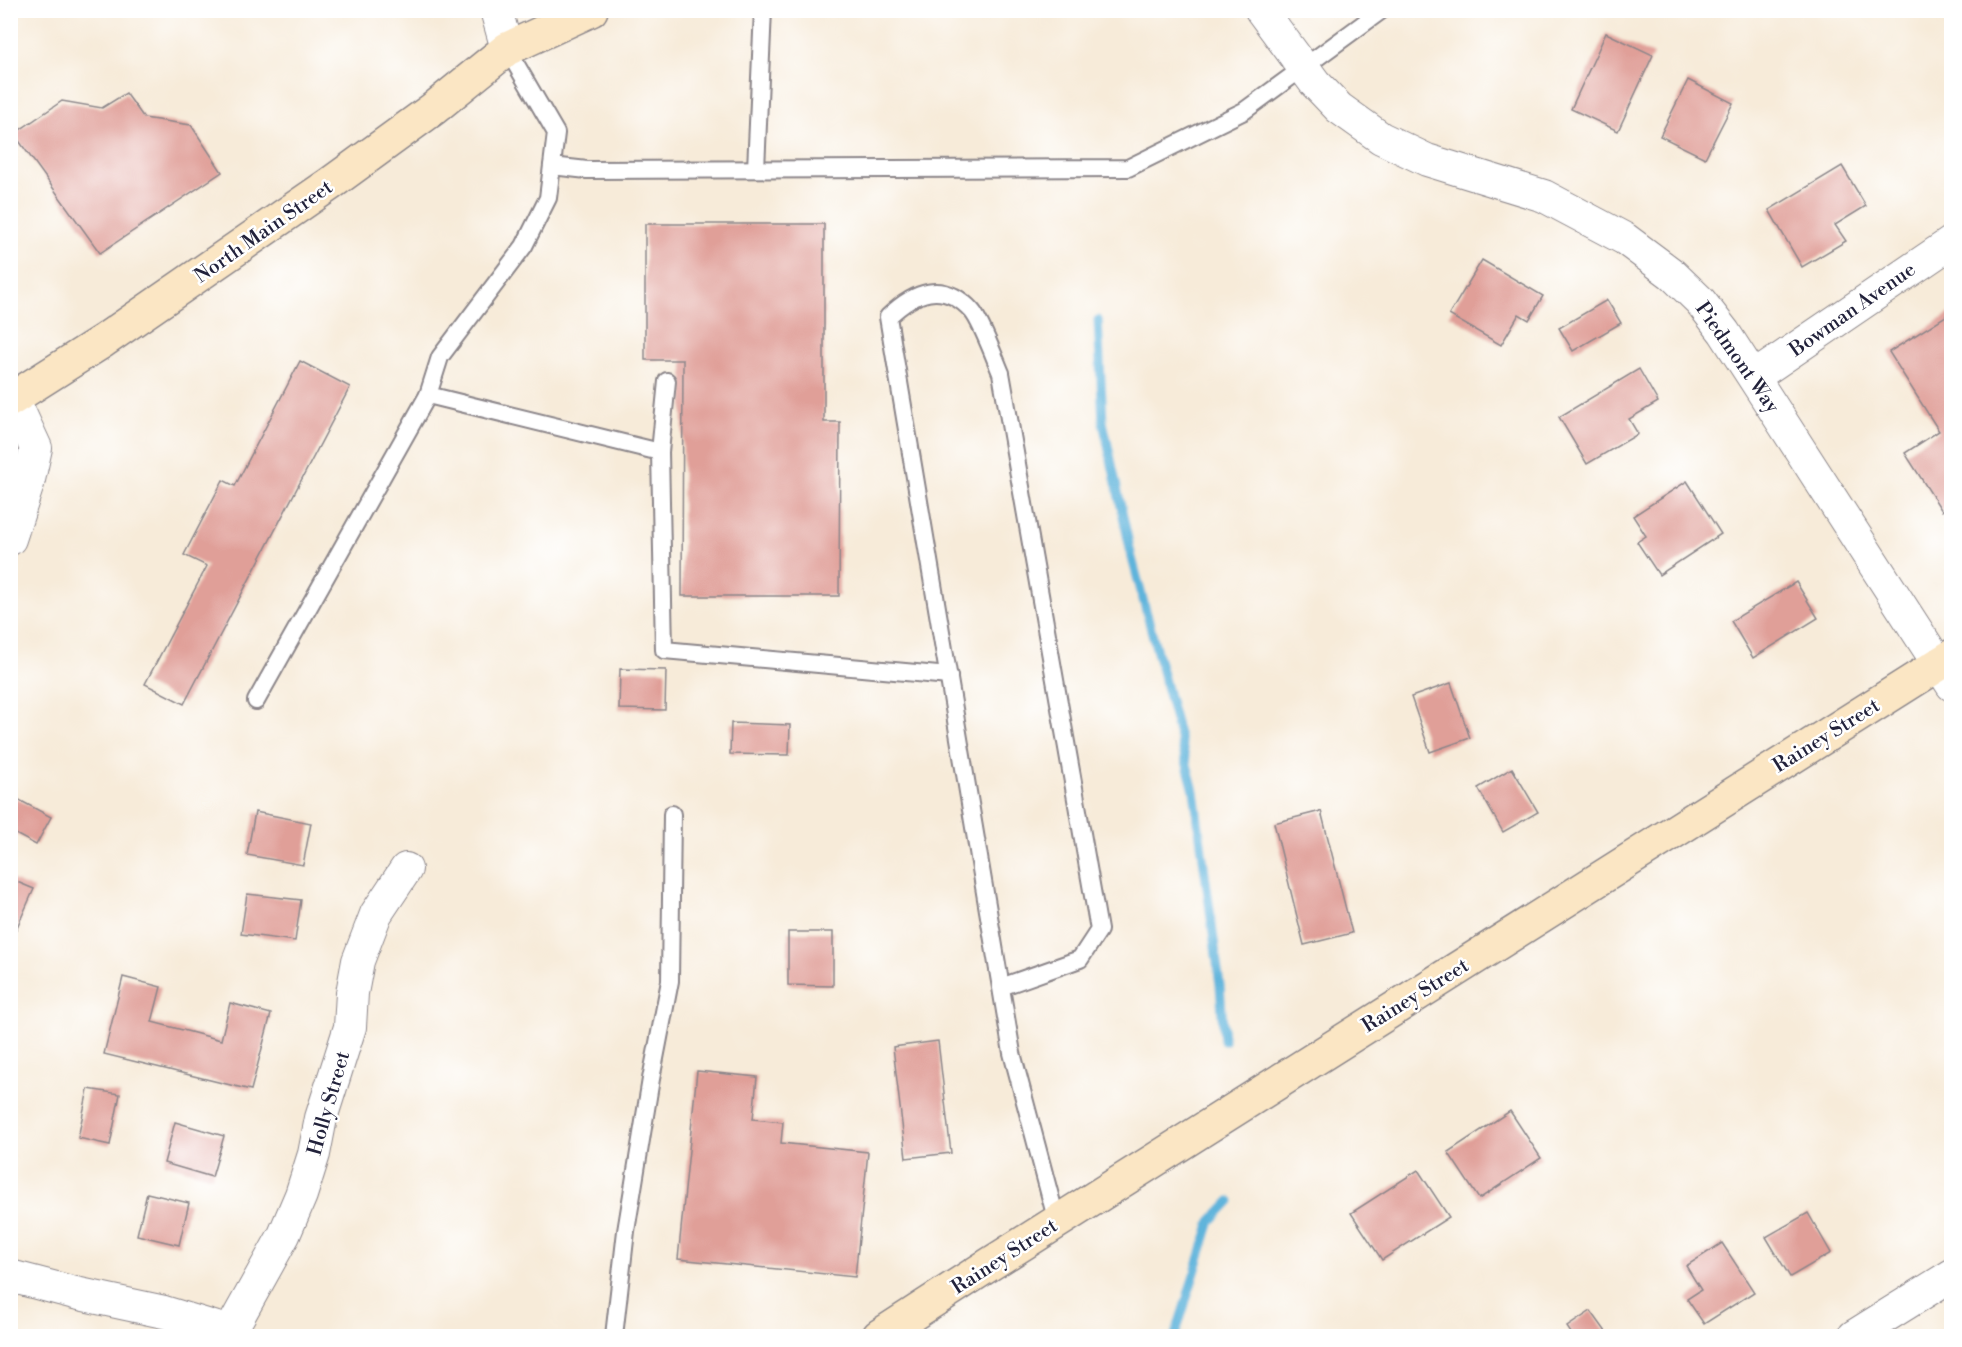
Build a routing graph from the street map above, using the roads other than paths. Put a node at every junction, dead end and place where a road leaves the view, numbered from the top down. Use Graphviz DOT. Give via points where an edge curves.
graph roads {
  1 [pos="496,10"];
  2 [pos="591,10"];
  3 [pos="763,10"];
  4 [pos="1261,10"];
  5 [pos="1382,10"];
  6 [pos="507,49"];
  7 [pos="1304,67"];
  8 [pos="552,166"];
  9 [pos="756,169"];
  10 [pos="1952,242"];
  11 [pos="1754,377"];
  12 [pos="668,381"];
  13 [pos="428,395"];
  14 [pos="12,399"];
  15 [pos="660,452"];
  16 [pos="10,539"];
  17 [pos="1947,668"];
  18 [pos="949,676"];
  19 [pos="256,701"];
  20 [pos="672,814"];
  21 [pos="406,870"];
  22 [pos="1001,987"];
  23 [pos="1057,1222"];
  24 [pos="1952,1275"];
  25 [pos="10,1276"];
  26 [pos="233,1334"];
  27 [pos="614,1336"];
  28 [pos="879,1336"];
  29 [pos="1854,1336"];
  1 -- 6 [label="street"];
  2 -- 6 [label="street, North Main Street"];
  3 -- 9 [label="lane"];
  4 -- 7 [label="street, Piedmont Way"];
  5 -- 7 [label="lane"];
  6 -- 8 [label="lane" via="556,133"];
  6 -- 14 [label="street, North Main Street" via="330,184"];
  7 -- 9 [label="lane" via="1244,111 1128,168"];
  7 -- 11 [label="street, Piedmont Way" via="1339,108 1381,138 1427,160 1544,196 1625,239 1672,274 1700,302"];
  8 -- 9 [label="lane" via="586,170"];
  8 -- 13 [label="lane" via="548,198 524,246 441,357"];
  10 -- 11 [label="street, Bowman Avenue"];
  11 -- 17 [label="street, Piedmont Way"];
  12 -- 15 [label="lane"];
  13 -- 15 [label="lane"];
  13 -- 19 [label="lane"];
  14 -- 16 [label="street" via="36,448"];
  15 -- 18 [label="lane" via="664,650"];
  17 -- 23 [label="street, Rainey Street"];
  18 -- 22 [label="lane"];
  18 -- 22 [label="lane" via="888,316 923,292 945,293 973,312 1001,373 1099,930 1080,959"];
  20 -- 27 [label="lane" via="670,981 626,1231"];
  21 -- 26 [label="street, Holly Street" via="376,914 358,961 350,1027 301,1196"];
  22 -- 23 [label="lane" via="1012,1053"];
  23 -- 28 [label="street, Rainey Street"];
  24 -- 29 [label="street"];
  25 -- 26 [label="street" via="164,1311"];
}
